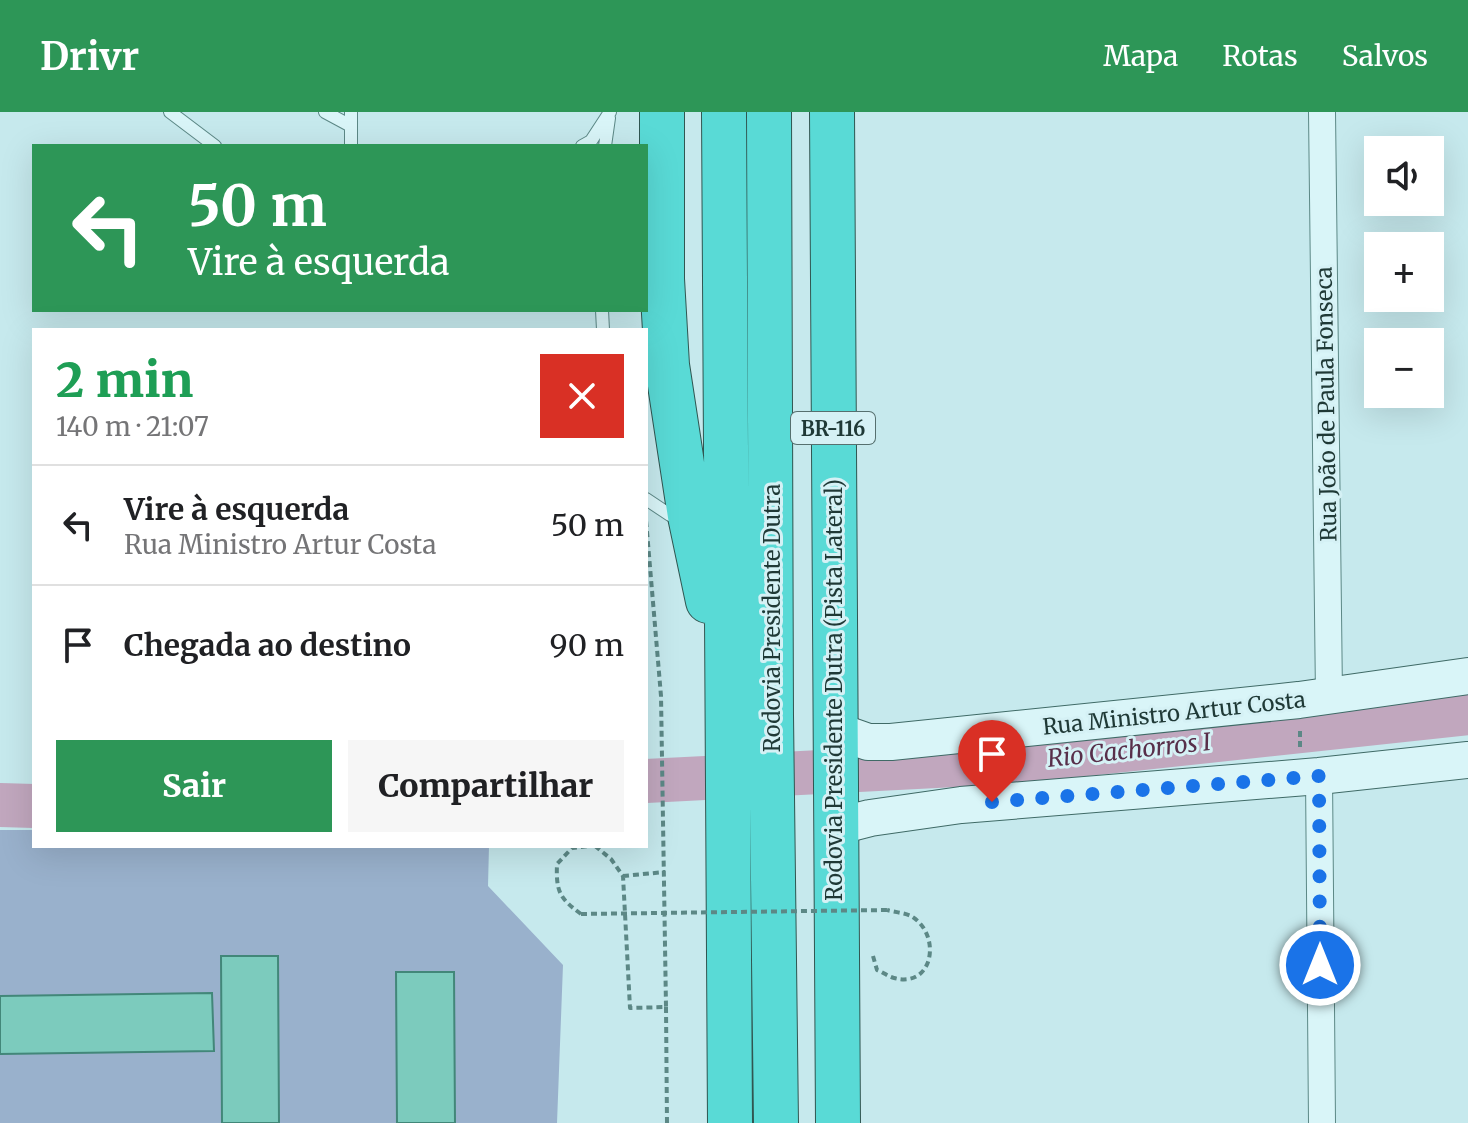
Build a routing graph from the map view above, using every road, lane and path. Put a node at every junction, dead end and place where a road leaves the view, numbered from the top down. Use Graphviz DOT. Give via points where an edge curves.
graph roads {
  1 [pos="170,112"];
  2 [pos="325,112"];
  3 [pos="662,112"];
  4 [pos="724,112"];
  5 [pos="769,112"];
  6 [pos="832,112"];
  7 [pos="1322,112"];
  8 [pos="610,113"];
  9 [pos="351,119"];
  10 [pos="212,144"];
  11 [pos="351,144"];
  12 [pos="586,144"];
  13 [pos="605,144"];
  14 [pos="654,206"];
  15 [pos="648,500"];
  16 [pos="670,515"];
  17 [pos="648,543"];
  18 [pos="726,665"];
  19 [pos="1468,676"];
  20 [pos="1329,696"];
  21 [pos="1300,731"];
  22 [pos="834,738"];
  23 [pos="1468,760"];
  24 [pos="1309,768"];
  25 [pos="835,818"];
  26 [pos="572,848"];
  27 [pos="597,848"];
  28 [pos="665,872"];
  29 [pos="626,875"];
  30 [pos="869,908"];
  31 [pos="870,923"];
  32 [pos="871,951"];
  33 [pos="666,1007"];
  34 [pos="836,1110"];
  35 [pos="667,1123"];
  36 [pos="730,1123"];
  37 [pos="776,1123"];
  38 [pos="1322,1123"];
  1 -- 10 [label="lane"];
  2 -- 9 [label="lane"];
  3 -- 14 [label="highway"];
  4 -- 18 [label="highway, Rodovia Presidente Dutra"];
  5 -- 37 [label="highway, Rodovia Presidente Dutra / BR-116"];
  6 -- 22 [label="highway, Rodovia Presidente Dutra (Pista Lateral) / BR-116"];
  7 -- 20 [label="street, Rua João de Paula Fonseca"];
  8 -- 12 [label="lane"];
  8 -- 13 [label="lane"];
  9 -- 11 [label="lane"];
  14 -- 18 [label="highway" via="667,365 693,532"];
  15 -- 16 [label="lane"];
  17 -- 28 [label="path" via="661,696"];
  18 -- 36 [label="highway, Rodovia Presidente Dutra"];
  19 -- 20 [label="street, Rua Ministro Artur Costa"];
  20 -- 22 [label="street, Rua Ministro Artur Costa" via="891,742"];
  21 -- 24 [label="path"];
  22 -- 25 [label="highway, Rodovia Presidente Dutra (Pista Lateral) / BR-116"];
  23 -- 24 [label="street"];
  24 -- 25 [label="street"];
  24 -- 38 [label="street"];
  25 -- 34 [label="highway, Rodovia Presidente Dutra (Pista Lateral) / BR-116"];
  26 -- 32 [label="path, bridge" via="557,864 556,884 563,901 581,914 887,910 912,916 932,950 927,967 912,978 896,979 876,972"];
  27 -- 29 [label="path"];
  28 -- 29 [label="path"];
  28 -- 33 [label="path"];
  29 -- 33 [label="path" via="630,1008"];
  30 -- 31 [label="path, bridge"];
  33 -- 35 [label="path"];
}
